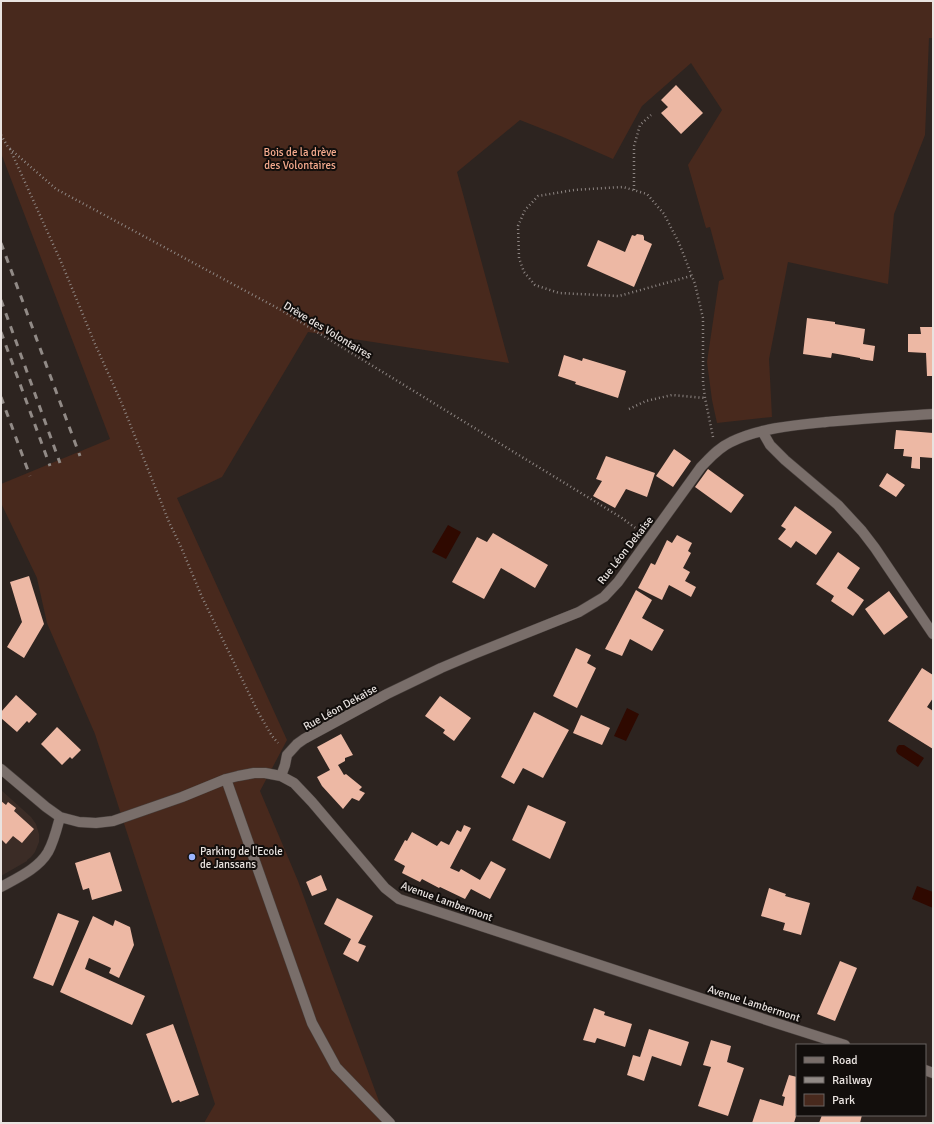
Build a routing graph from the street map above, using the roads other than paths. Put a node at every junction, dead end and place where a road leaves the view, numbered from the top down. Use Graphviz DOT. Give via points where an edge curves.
graph roads {
  1 [pos="933,414"];
  2 [pos="762,431"];
  3 [pos="933,634"];
  4 [pos="1,769"];
  5 [pos="281,776"];
  6 [pos="226,779"];
  7 [pos="60,817"];
  8 [pos="1,887"];
  9 [pos="842,1044"];
  10 [pos="390,1123"];
  1 -- 2 [label="street, Rue Léon Dekaise" via="806,424"];
  2 -- 3 [label="street" via="770,445 838,505 858,527"];
  2 -- 5 [label="street, Rue Léon Dekaise" via="746,435 716,451 701,467 618,582 604,597 579,612 441,668 387,694 297,744 287,755"];
  4 -- 7 [label="street"];
  5 -- 6 [label="street, Avenue Lambermont" via="254,773"];
  5 -- 9 [label="street, Avenue Lambermont" via="294,783 385,888 399,898"];
  6 -- 7 [label="street, Avenue Lambermont" via="113,821 79,822"];
  6 -- 10 [label="street" via="312,1023 336,1067"];
  7 -- 8 [label="street" via="48,853 43,859"];
}
